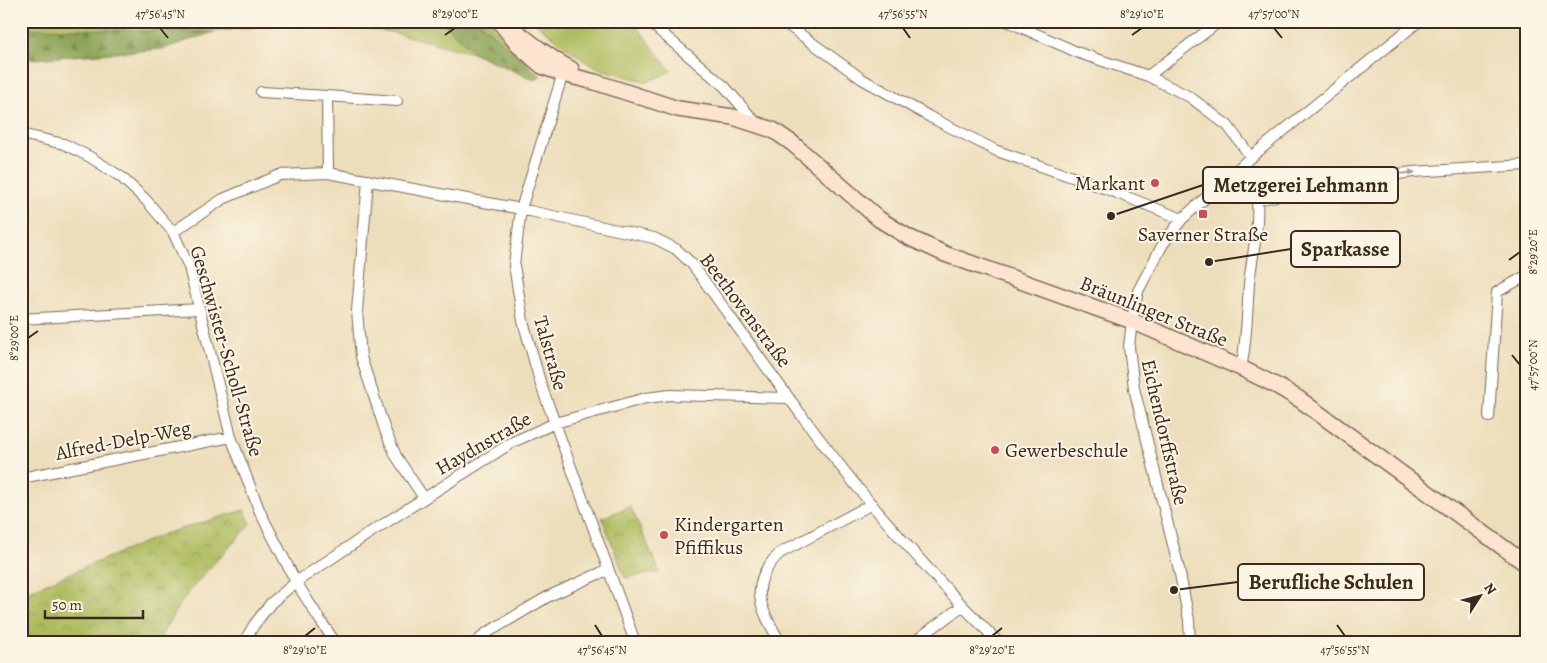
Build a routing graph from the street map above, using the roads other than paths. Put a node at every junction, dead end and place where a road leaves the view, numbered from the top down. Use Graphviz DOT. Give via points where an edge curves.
graph roads {
  1 [pos="501,21"];
  2 [pos="648,21"];
  3 [pos="782,21"];
  4 [pos="1220,21"];
  5 [pos="1419,21"];
  6 [pos="1011,22"];
  7 [pos="564,70"];
  8 [pos="1148,76"];
  9 [pos="261,92"];
  10 [pos="327,96"];
  11 [pos="397,101"];
  12 [pos="756,123"];
  13 [pos="21,134"];
  14 [pos="1251,157"];
  15 [pos="1526,164"];
  16 [pos="328,173"];
  17 [pos="368,180"];
  18 [pos="1225,181"];
  19 [pos="1257,200"];
  20 [pos="521,209"];
  21 [pos="1182,219"];
  22 [pos="173,232"];
  23 [pos="1526,278"];
  24 [pos="198,309"];
  25 [pos="21,319"];
  26 [pos="1132,321"];
  27 [pos="1241,368"];
  28 [pos="789,398"];
  29 [pos="1489,416"];
  30 [pos="555,423"];
  31 [pos="231,437"];
  32 [pos="21,478"];
  33 [pos="424,498"];
  34 [pos="872,504"];
  35 [pos="1526,564"];
  36 [pos="608,570"];
  37 [pos="296,582"];
  38 [pos="962,606"];
  39 [pos="244,642"];
  40 [pos="335,642"];
  41 [pos="477,642"];
  42 [pos="635,642"];
  43 [pos="780,642"];
  44 [pos="914,642"];
  45 [pos="998,642"];
  46 [pos="1190,642"];
  1 -- 7 [label="main road, Bräunlinger Straße" via="518,45 542,66"];
  2 -- 12 [label="street, Bräunlinger Straße" via="725,87"];
  3 -- 21 [label="street" via="862,79 997,151"];
  4 -- 8 [label="street"];
  5 -- 14 [label="street, Eichendorffstraße"];
  6 -- 8 [label="street" via="1079,53"];
  7 -- 12 [label="main road, Bräunlinger Straße" via="678,109"];
  7 -- 20 [label="street, Talstraße"];
  8 -- 14 [label="street" via="1190,97 1228,126"];
  9 -- 10 [label="street"];
  10 -- 11 [label="street"];
  10 -- 16 [label="street"];
  12 -- 26 [label="main road, Bräunlinger Straße" via="792,143 879,219 908,237 944,254"];
  13 -- 22 [label="street, Geschwister-Scholl-Straße" via="64,144 90,157 121,177"];
  14 -- 18 [label="street, Eichendorffstraße"];
  19 -- 15 [label="street, one-way" via="1413,172"];
  16 -- 17 [label="street, Beethovenstraße"];
  16 -- 22 [label="street, Beethovenstraße" via="280,175 223,199"];
  17 -- 20 [label="street, Beethovenstraße"];
  17 -- 33 [label="street" via="356,311 361,357 396,456"];
  18 -- 19 [label="street"];
  18 -- 21 [label="street, Eichendorffstraße"];
  19 -- 27 [label="street"];
  20 -- 28 [label="street, Beethovenstraße" via="654,238 676,249 692,264"];
  20 -- 30 [label="street, Talstraße" via="514,265 523,321"];
  21 -- 26 [label="street, Eichendorffstraße" via="1144,277"];
  22 -- 24 [label="street, Geschwister-Scholl-Straße" via="189,268"];
  23 -- 29 [label="street" via="1496,292"];
  24 -- 25 [label="street"];
  24 -- 31 [label="street, Geschwister-Scholl-Straße"];
  26 -- 27 [label="main road, Bräunlinger Straße"];
  26 -- 46 [label="street, Eichendorffstraße" via="1129,347 1134,388 1179,569"];
  27 -- 35 [label="main road, Bräunlinger Straße" via="1299,399"];
  28 -- 30 [label="street, Haydnstraße" via="670,395 646,398"];
  28 -- 34 [label="street, Beethovenstraße"];
  30 -- 33 [label="street, Haydnstraße" via="513,442"];
  30 -- 36 [label="street, Talstraße"];
  31 -- 32 [label="street, Alfred-Delp-Weg"];
  31 -- 37 [label="street, Geschwister-Scholl-Straße" via="260,512"];
  33 -- 37 [label="street, Haydnstraße"];
  34 -- 38 [label="street, Beethovenstraße"];
  34 -- 43 [label="street" via="780,553 770,562 760,583 759,598 766,619"];
  36 -- 41 [label="street" via="549,596"];
  36 -- 42 [label="street, Talstraße"];
  37 -- 39 [label="street, Haydnstraße" via="271,603"];
  37 -- 40 [label="street, Geschwister-Scholl-Straße"];
  38 -- 44 [label="street"];
  38 -- 45 [label="street, Beethovenstraße"];
}
